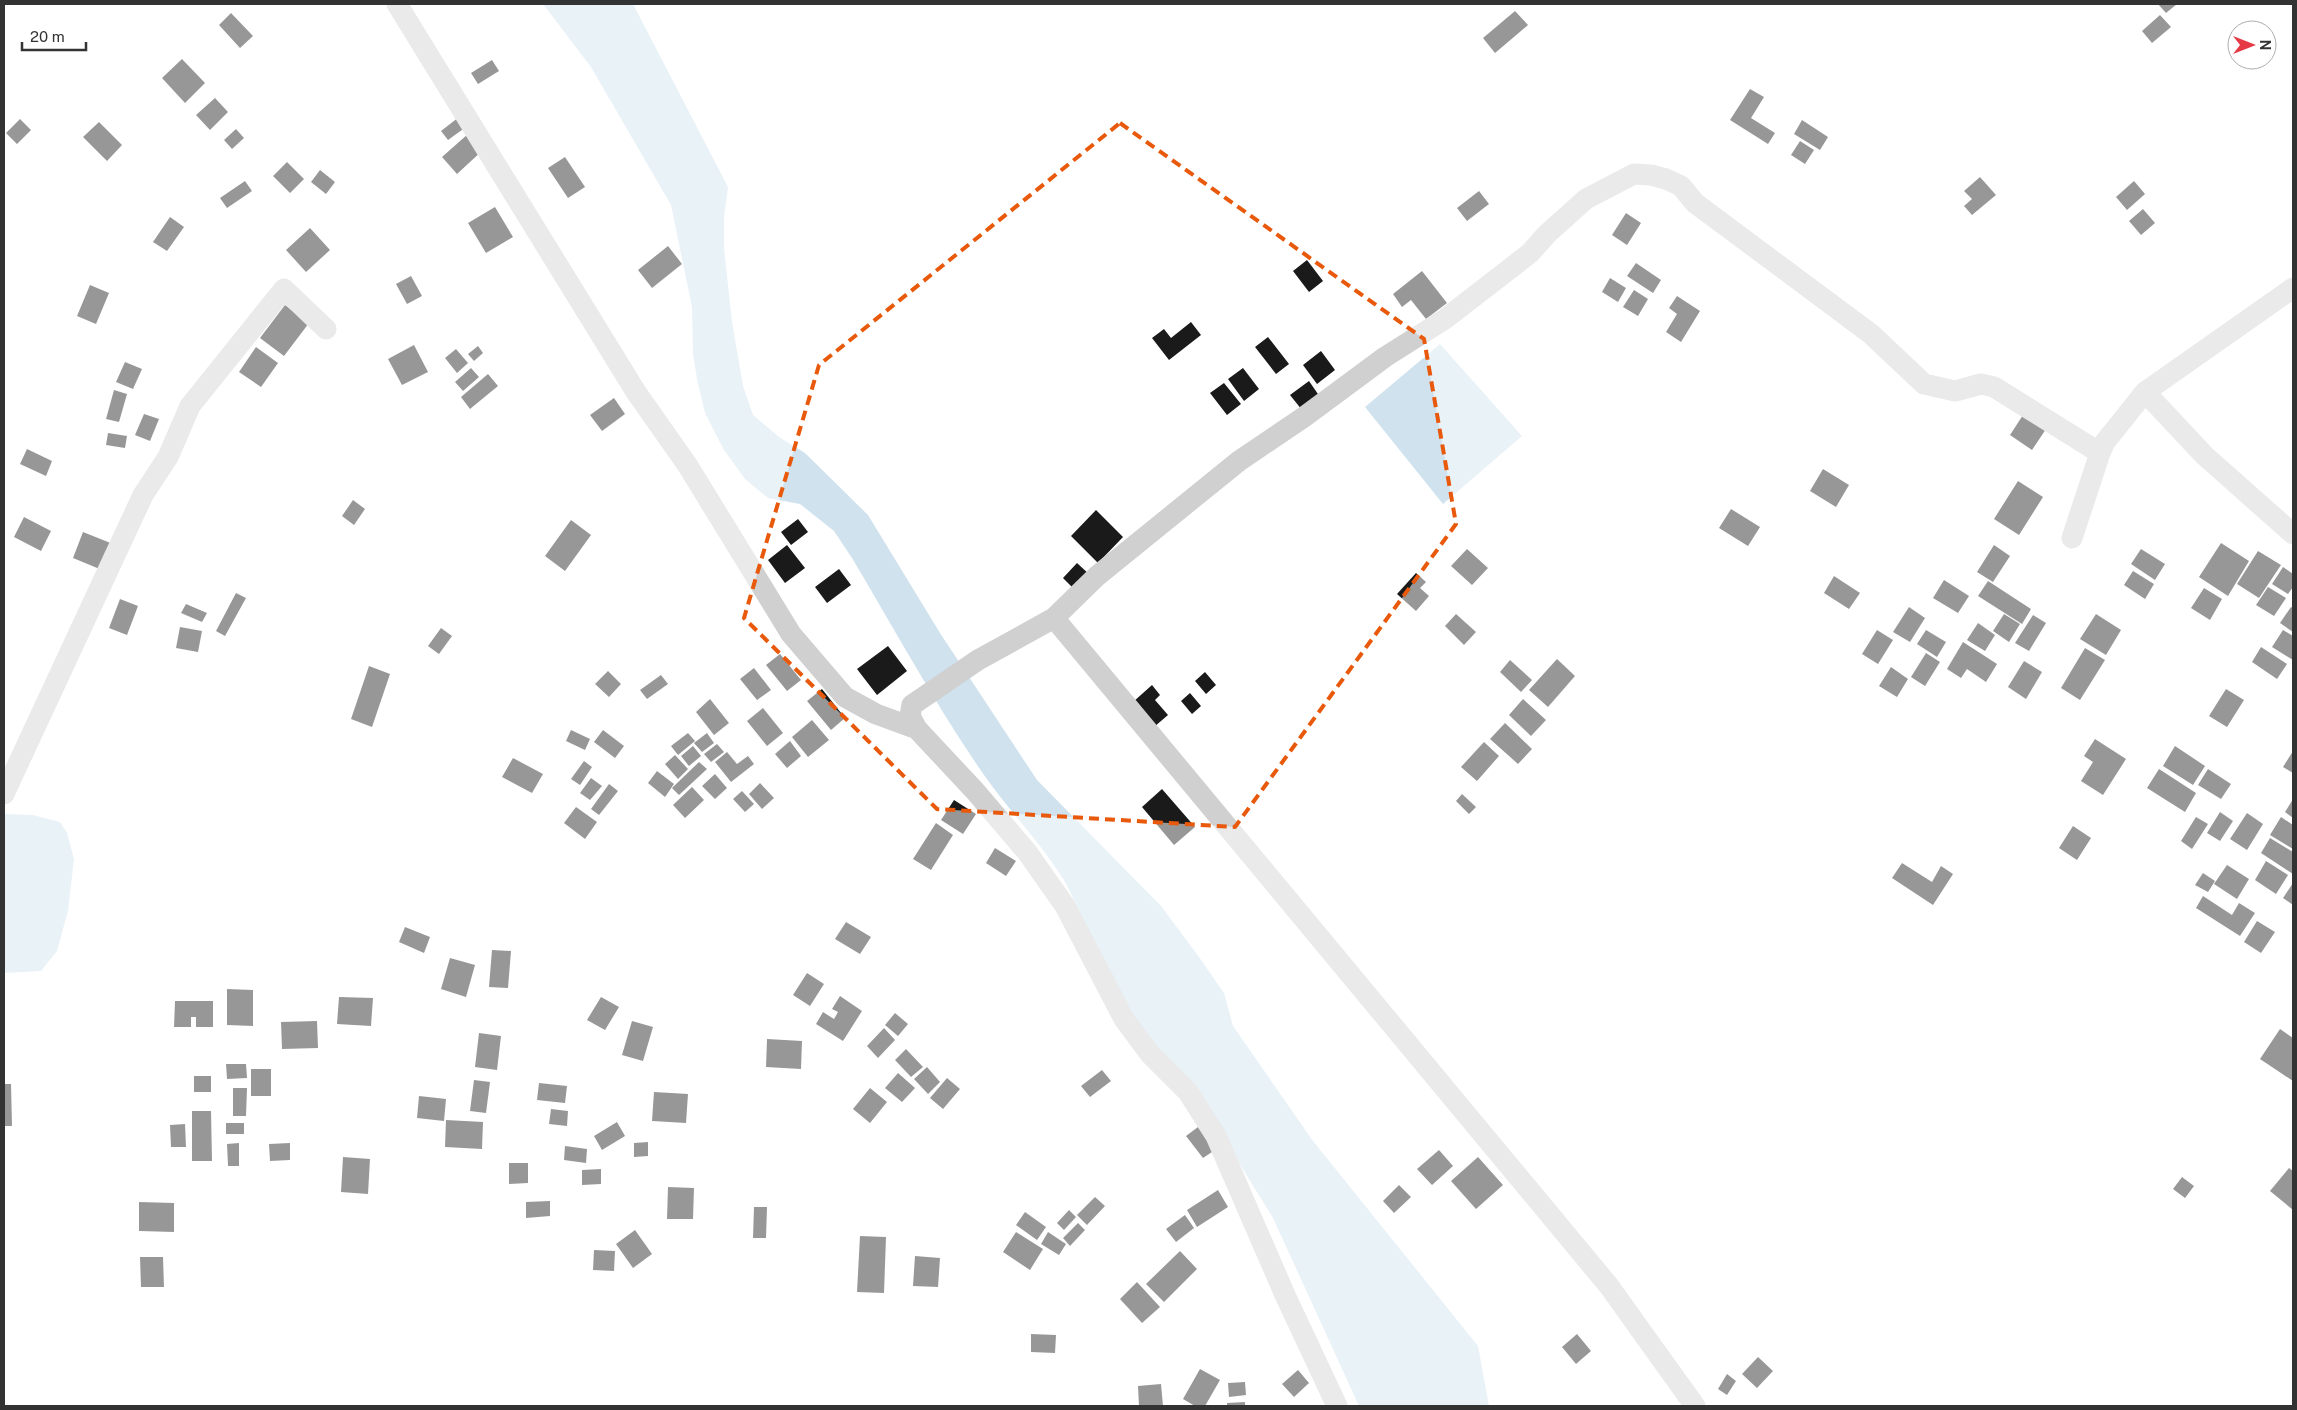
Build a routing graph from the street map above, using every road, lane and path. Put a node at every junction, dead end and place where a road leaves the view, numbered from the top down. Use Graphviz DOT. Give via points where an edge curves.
graph roads {
  1 [pos="397,4"];
  2 [pos="2293,288"];
  3 [pos="326,329"];
  4 [pos="2145,392"];
  5 [pos="2100,453"];
  6 [pos="2293,534"];
  7 [pos="2072,538"];
  8 [pos="1054,618"];
  9 [pos="917,729"];
  10 [pos="4,794"];
  11 [pos="1337,1406"];
  12 [pos="1695,1406"];
  1 -- 9 [label="street" via="636,392 688,466 791,634 845,697 876,714"];
  2 -- 4 [label="street"];
  3 -- 10 [label="street" via="284,289 190,406 168,457 143,496"];
  4 -- 5 [label="street" via="2105,442"];
  4 -- 6 [label="street" via="2204,455"];
  5 -- 7 [label="street"];
  5 -- 8 [label="street" via="1994,388 1981,384 1955,391 1924,384 1871,334 1695,203 1681,186 1666,179 1634,174 1586,200 1530,253 1445,319 1385,357 1239,461 1097,576"];
  8 -- 9 [label="street" via="978,660 912,705 910,716"];
  8 -- 12 [label="street" via="1609,1286"];
  9 -- 11 [label="street" via="976,790 1027,852 1065,906 1124,1019 1150,1054 1188,1092 1216,1136"];
}
